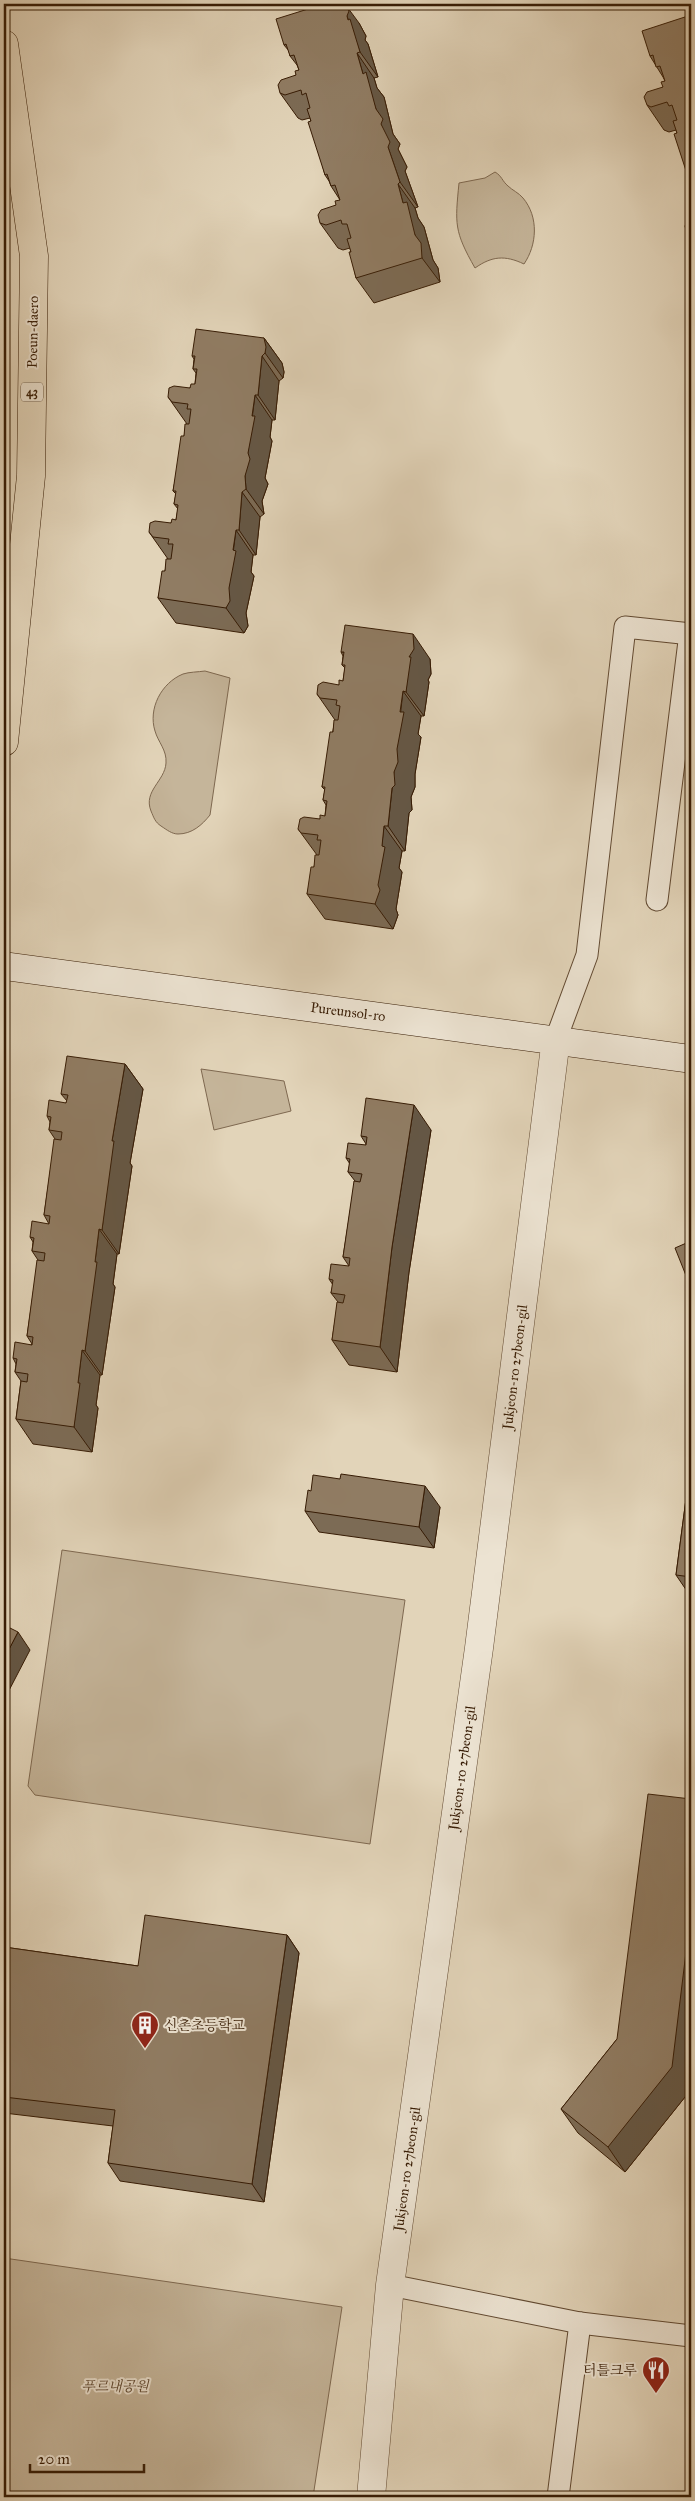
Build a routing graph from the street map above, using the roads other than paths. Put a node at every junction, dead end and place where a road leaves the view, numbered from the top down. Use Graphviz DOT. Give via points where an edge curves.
graph roads {
  1 [pos="4,44"];
  2 [pos="691,633"];
  3 [pos="4,742"];
  4 [pos="657,900"];
  5 [pos="4,966"];
  6 [pos="556,1039"];
  7 [pos="691,1059"];
  8 [pos="390,2285"];
  9 [pos="580,2323"];
  10 [pos="691,2336"];
  11 [pos="371,2497"];
  12 [pos="558,2497"];
  1 -- 3 [label="highway, Poeun-daero / 43" via="34,256 31,476"];
  2 -- 4 [label="lane"];
  2 -- 6 [label="lane" via="625,627 587,955"];
  5 -- 6 [label="street, Pureunsol-ro"];
  6 -- 7 [label="street, Pureunsol-ro"];
  6 -- 8 [label="street, Jukjeon-ro 27beon-gil" via="479,1648"];
  8 -- 9 [label="lane"];
  8 -- 11 [label="street, Jukjeon-ro 27beon-gil"];
  9 -- 10 [label="lane"];
  9 -- 12 [label="lane"];
}
